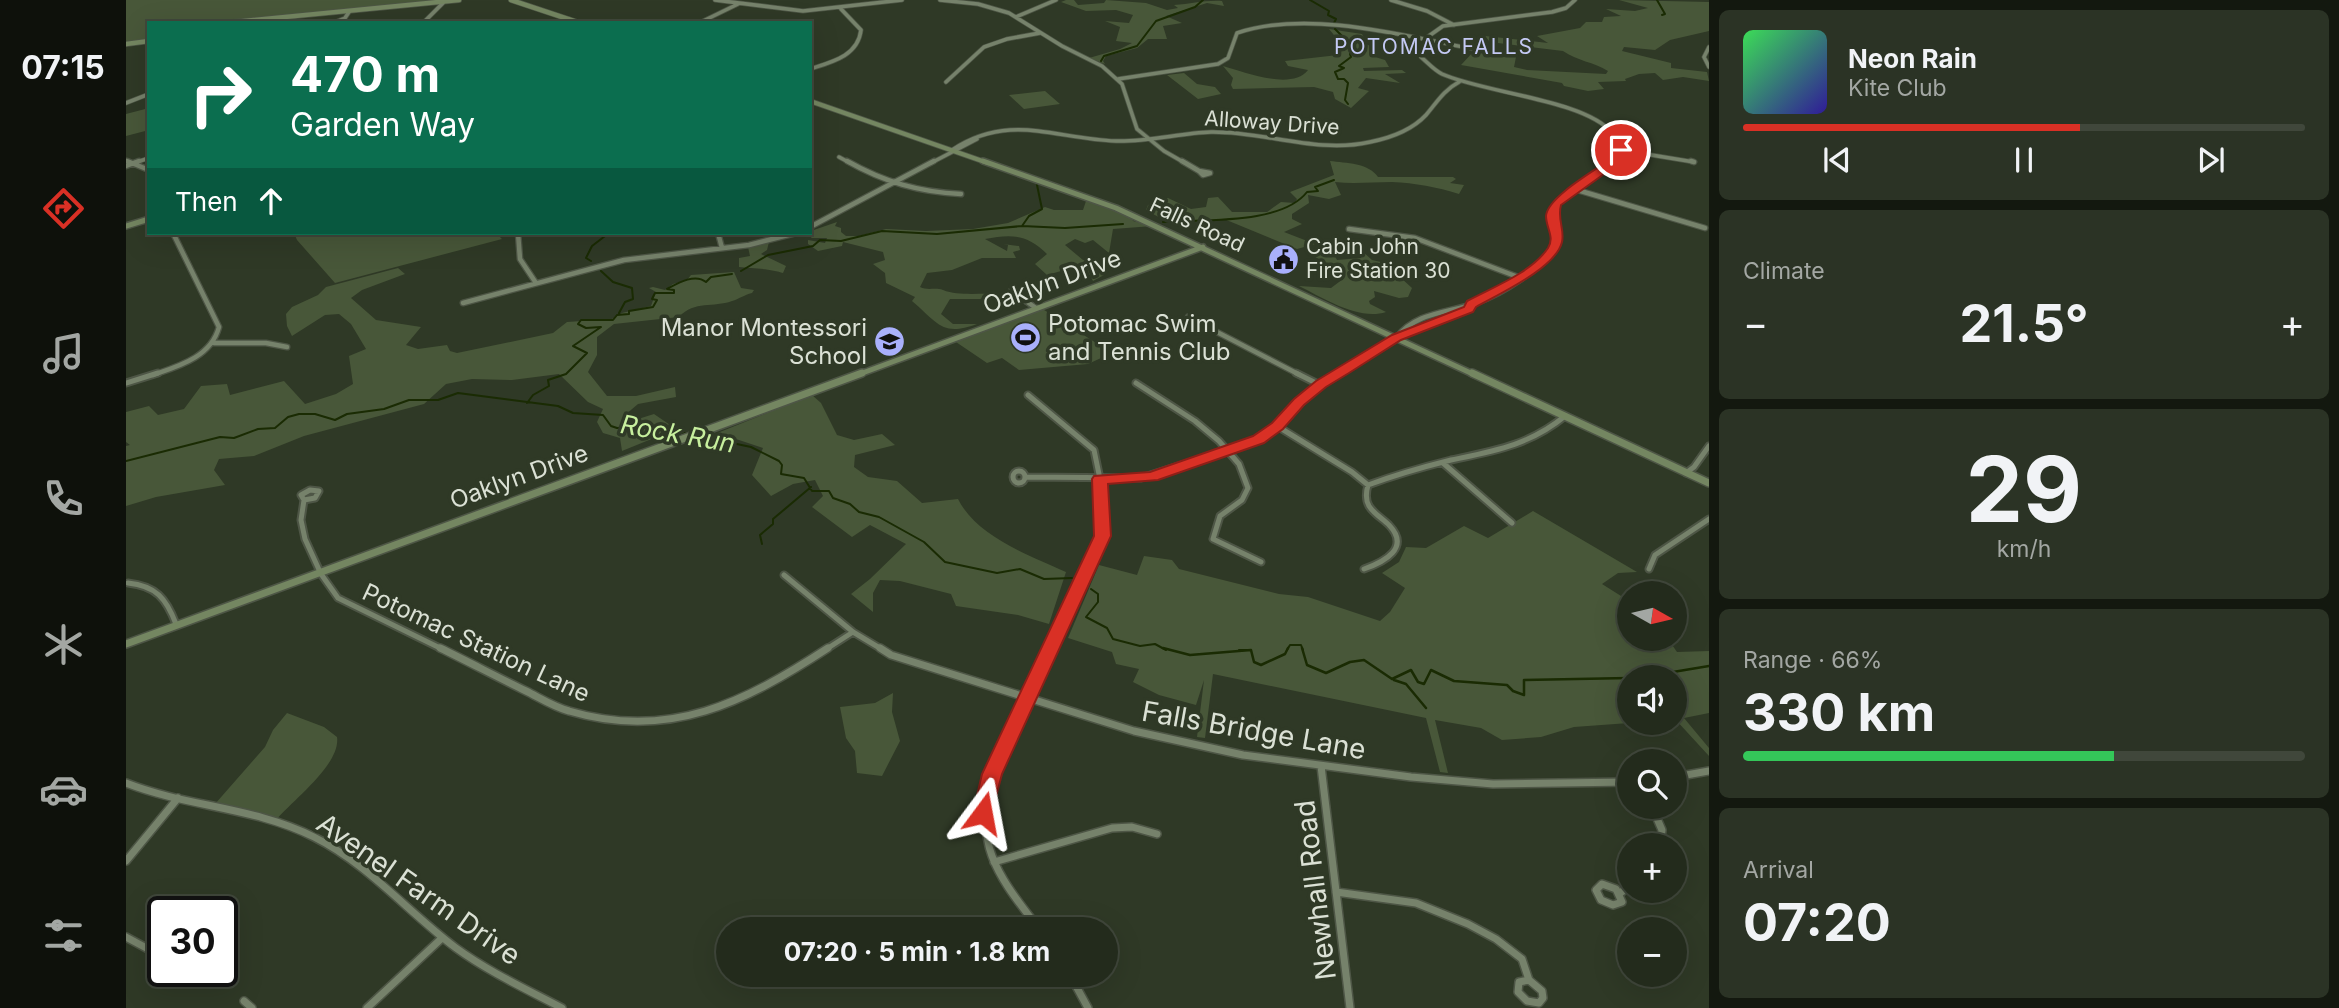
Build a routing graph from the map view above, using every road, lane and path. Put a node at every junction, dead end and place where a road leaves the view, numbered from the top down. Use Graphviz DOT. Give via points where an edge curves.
graph roads {
  1 [pos="458,0"];
  2 [pos="512,0"];
  3 [pos="715,0"];
  4 [pos="902,0"];
  5 [pos="940,0"];
  6 [pos="950,0"];
  7 [pos="1056,0"];
  8 [pos="1391,0"];
  9 [pos="1575,0"];
  10 [pos="443,3"];
  11 [pos="738,5"];
  12 [pos="841,9"];
  13 [pos="349,12"];
  14 [pos="1016,17"];
  15 [pos="569,19"];
  16 [pos="247,21"];
  17 [pos="338,21"];
  18 [pos="425,21"];
  19 [pos="564,21"];
  20 [pos="574,21"];
  21 [pos="703,21"];
  22 [pos="1454,25"];
  23 [pos="1040,33"];
  24 [pos="147,41"];
  25 [pos="1424,41"];
  26 [pos="126,44"];
  27 [pos="1709,47"];
  28 [pos="1488,52"];
  29 [pos="812,67"];
  30 [pos="1709,67"];
  31 [pos="1118,79"];
  32 [pos="946,82"];
  33 [pos="1459,82"];
  34 [pos="147,95"];
  35 [pos="812,102"];
  36 [pos="126,103"];
  37 [pos="1148,139"];
  38 [pos="952,150"];
  39 [pos="1621,150"];
  40 [pos="839,157"];
  41 [pos="147,160"];
  42 [pos="126,161"];
  43 [pos="1694,162"];
  44 [pos="132,164"];
  45 [pos="126,166"];
  46 [pos="147,169"];
  47 [pos="1199,171"];
  48 [pos="890,184"];
  49 [pos="1574,189"];
  50 [pos="961,194"];
  51 [pos="147,220"];
  52 [pos="126,226"];
  53 [pos="812,226"];
  54 [pos="1705,228"];
  55 [pos="1349,229"];
  56 [pos="174,235"];
  57 [pos="518,235"];
  58 [pos="719,235"];
  59 [pos="789,235"];
  60 [pos="1203,247"];
  61 [pos="722,248"];
  62 [pos="1518,277"];
  63 [pos="536,283"];
  64 [pos="1011,291"];
  65 [pos="463,303"];
  66 [pos="1036,308"];
  67 [pos="1188,317"];
  68 [pos="1396,337"];
  69 [pos="214,343"];
  70 [pos="287,347"];
  71 [pos="126,383"];
  72 [pos="1136,383"];
  73 [pos="1321,384"];
  74 [pos="1028,395"];
  75 [pos="1565,416"];
  76 [pos="1277,426"];
  77 [pos="1709,446"];
  78 [pos="1228,451"];
  79 [pos="1443,463"];
  80 [pos="1686,473"];
  81 [pos="1026,477"];
  82 [pos="1100,479"];
  83 [pos="1709,483"];
  84 [pos="1368,485"];
  85 [pos="304,500"];
  86 [pos="1709,519"];
  87 [pos="1512,523"];
  88 [pos="1261,562"];
  89 [pos="1364,569"];
  90 [pos="1649,569"];
  91 [pos="320,571"];
  92 [pos="784,575"];
  93 [pos="128,583"];
  94 [pos="176,624"];
  95 [pos="853,632"];
  96 [pos="126,644"];
  97 [pos="1028,698"];
  98 [pos="1321,766"];
  99 [pos="1709,771"];
  100 [pos="1687,775"];
  101 [pos="1617,782"];
  102 [pos="126,783"];
  103 [pos="178,798"];
  104 [pos="1157,834"];
  105 [pos="126,861"];
  106 [pos="994,862"];
  107 [pos="1336,892"];
  108 [pos="1030,917"];
  109 [pos="126,937"];
  110 [pos="442,938"];
  111 [pos="147,948"];
  112 [pos="1529,980"];
  113 [pos="1077,987"];
  114 [pos="244,1001"];
  115 [pos="252,1008"];
  116 [pos="368,1008"];
  117 [pos="562,1008"];
  118 [pos="1088,1008"];
  119 [pos="1350,1008"];
  1 -- 10 [label="main road"];
  2 -- 15 [label="main road"];
  3 -- 11 [label="street"];
  4 -- 12 [label="street"];
  5 -- 6 [label="street"];
  6 -- 14 [label="street"];
  7 -- 14 [label="street"];
  8 -- 22 [label="street"];
  9 -- 22 [label="street" via="1552,12"];
  10 -- 13 [label="main road"];
  10 -- 18 [label="street"];
  11 -- 12 [label="street" via="788,11"];
  11 -- 21 [label="street"];
  12 -- 29 [label="street" via="856,22 862,36 853,50"];
  13 -- 16 [label="main road"];
  13 -- 17 [label="street"];
  14 -- 23 [label="street"];
  15 -- 19 [label="street"];
  15 -- 20 [label="main road"];
  22 -- 25 [label="street" via="1434,30"];
  23 -- 31 [label="street"];
  23 -- 32 [label="street" via="990,45"];
  24 -- 26 [label="main road"];
  25 -- 28 [label="street"];
  25 -- 31 [label="street" via="1310,24 1270,23 1237,33 1228,58 1218,64"];
  25 -- 33 [label="street" via="1419,52 1424,62"];
  27 -- 30 [label="street" via="1704,57"];
  31 -- 37 [label="street" via="1133,123"];
  33 -- 37 [label="street, Alloway Drive" via="1447,88 1407,131 1368,143 1313,144 1217,132"];
  33 -- 39 [label="street" via="1579,114 1611,132"];
  34 -- 36 [label="street"];
  35 -- 38 [label="main road, Falls Road"];
  37 -- 38 [label="street, Alloway Drive" via="1101,141 1054,131 1008,129 978,136"];
  37 -- 47 [label="street"];
  38 -- 48 [label="street, Alloway Drive"];
  38 -- 60 [label="main road, Falls Road" via="1093,198"];
  39 -- 43 [label="street"];
  39 -- 49 [label="street" via="1618,159"];
  40 -- 48 [label="street"];
  41 -- 44 [label="street"];
  42 -- 44 [label="street"];
  44 -- 45 [label="street"];
  44 -- 46 [label="street"];
  48 -- 50 [label="street" via="920,193"];
  48 -- 53 [label="street, Alloway Drive"];
  49 -- 54 [label="street"];
  49 -- 62 [label="street" via="1553,209 1555,247 1540,264"];
  51 -- 52 [label="main road"];
  55 -- 62 [label="street" via="1414,236"];
  56 -- 69 [label="street" via="219,327"];
  57 -- 63 [label="street" via="520,259"];
  58 -- 61 [label="street"];
  59 -- 61 [label="street"];
  60 -- 66 [label="main road, Oaklyn Drive"];
  60 -- 68 [label="main road, Falls Road"];
  61 -- 63 [label="street" via="624,260"];
  62 -- 68 [label="street" via="1468,309"];
  63 -- 65 [label="street"];
  64 -- 66 [label="street"];
  66 -- 91 [label="main road, Oaklyn Drive"];
  67 -- 73 [label="street"];
  68 -- 73 [label="street"];
  68 -- 75 [label="main road, Falls Road"];
  69 -- 70 [label="street"];
  69 -- 71 [label="street" via="190,360"];
  72 -- 78 [label="street" via="1195,421"];
  73 -- 76 [label="street"];
  74 -- 82 [label="street" via="1089,444 1097,457"];
  75 -- 79 [label="street" via="1519,447"];
  75 -- 80 [label="main road, Falls Road"];
  76 -- 78 [label="street" via="1258,440"];
  76 -- 84 [label="street"];
  77 -- 80 [label="street"];
  78 -- 82 [label="street" via="1152,477"];
  78 -- 88 [label="street" via="1243,466 1248,488 1242,500 1220,516 1213,539"];
  79 -- 84 [label="street"];
  79 -- 87 [label="street"];
  80 -- 83 [label="main road, Falls Road"];
  81 -- 82 [label="street"];
  82 -- 97 [label="street" via="1102,536"];
  84 -- 89 [label="street" via="1368,504 1393,530 1398,544 1389,559"];
  85 -- 91 [label="street, Potomac Station Lane" via="300,524"];
  86 -- 90 [label="street" via="1655,555"];
  91 -- 94 [label="main road, Oaklyn Drive"];
  91 -- 95 [label="street, Potomac Station Lane" via="330,591 348,605 567,711 598,720 653,723 710,713 762,690"];
  92 -- 95 [label="street, Falls Bridge Lane"];
  93 -- 94 [label="street" via="158,591"];
  94 -- 96 [label="main road, Oaklyn Drive"];
  95 -- 97 [label="street, Falls Bridge Lane" via="891,655"];
  97 -- 98 [label="street, Falls Bridge Lane" via="1177,742"];
  97 -- 106 [label="street" via="986,794 984,831"];
  98 -- 101 [label="street, Falls Bridge Lane" via="1493,784"];
  98 -- 107 [label="street, Newhall Road"];
  99 -- 100 [label="street"];
  102 -- 103 [label="street, Avenel Farm Drive"];
  103 -- 105 [label="street"];
  103 -- 110 [label="street, Avenel Farm Drive" via="261,816 316,838 363,868"];
  104 -- 106 [label="street" via="1132,827 1112,828"];
  106 -- 108 [label="street"];
  107 -- 112 [label="street" via="1416,903 1468,924 1522,960"];
  107 -- 119 [label="street, Newhall Road"];
  109 -- 111 [label="street"];
  110 -- 116 [label="street"];
  110 -- 117 [label="street, Avenel Farm Drive"];
  113 -- 118 [label="street"];
  114 -- 115 [label="street"];
}
